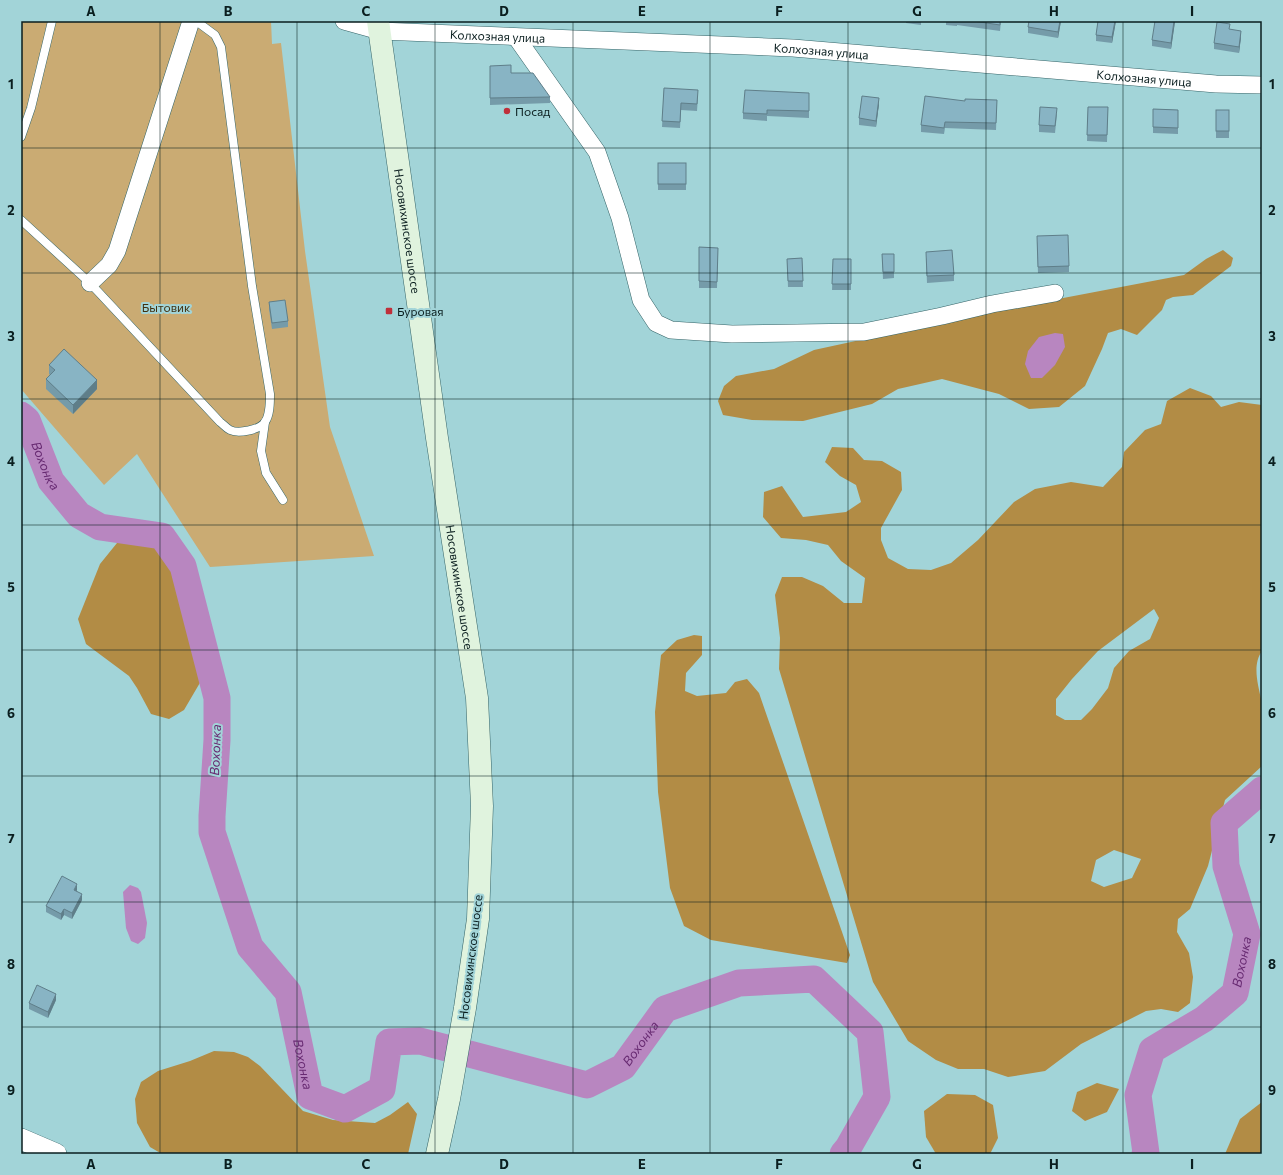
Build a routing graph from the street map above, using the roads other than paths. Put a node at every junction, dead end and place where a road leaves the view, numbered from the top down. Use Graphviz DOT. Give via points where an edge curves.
graph roads {
  1 [pos="52,21"];
  2 [pos="191,21"];
  3 [pos="196,21"];
  4 [pos="344,21"];
  5 [pos="379,26"];
  6 [pos="516,37"];
  7 [pos="1262,85"];
  8 [pos="21,137"];
  9 [pos="21,220"];
  10 [pos="90,283"];
  11 [pos="1055,293"];
  12 [pos="265,422"];
  13 [pos="283,500"];
  14 [pos="21,1139"];
  15 [pos="56,1154"];
  16 [pos="437,1154"];
  1 -- 8 [label="lane" via="31,108"];
  2 -- 10 [label="street" via="117,251 109,265"];
  3 -- 12 [label="lane" via="215,35 221,47 252,286 270,394 269,411"];
  4 -- 5 [label="street, Колхозная улица"];
  5 -- 6 [label="street, Колхозная улица"];
  5 -- 16 [label="main road, Носовихинское шоссе" via="437,438 477,698 482,806 478,919 465,1008"];
  6 -- 7 [label="street, Колхозная улица" via="793,48 1208,84"];
  6 -- 11 [label="street" via="597,152 620,218 641,300 656,324 671,330 732,334 864,332"];
  9 -- 10 [label="lane"];
  10 -- 12 [label="lane" via="230,430 257,428"];
  12 -- 13 [label="lane" via="261,451 266,473"];
  14 -- 15 [label="street"];
}
